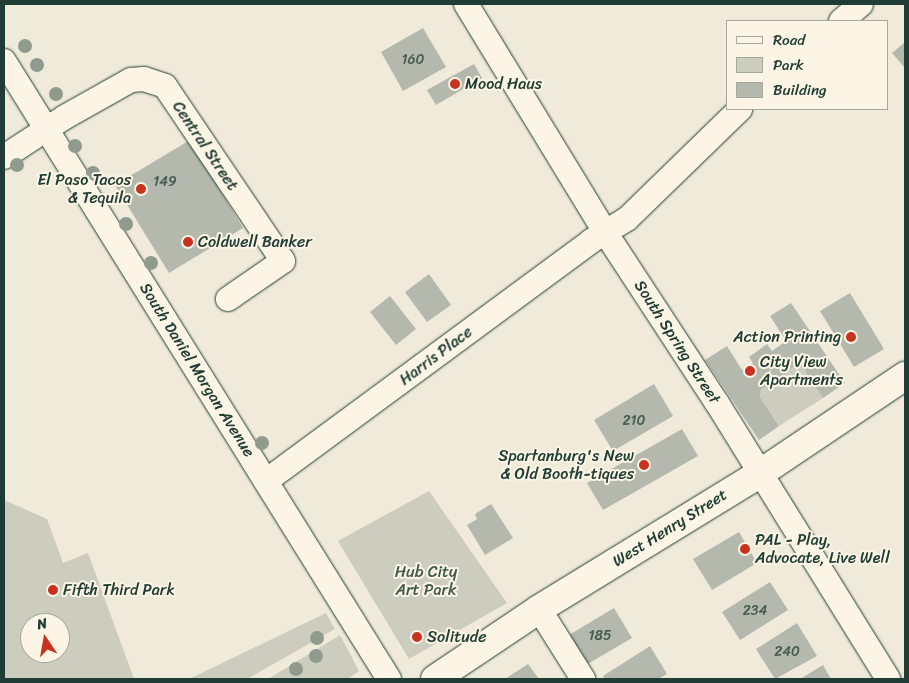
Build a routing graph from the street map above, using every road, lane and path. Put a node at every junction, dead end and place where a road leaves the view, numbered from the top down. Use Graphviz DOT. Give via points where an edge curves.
graph roads {
  1 [pos="466,4"];
  2 [pos="861,4"];
  3 [pos="842,20"];
  4 [pos="4,61"];
  5 [pos="739,110"];
  6 [pos="47,129"];
  7 [pos="4,158"];
  8 [pos="606,232"];
  9 [pos="228,300"];
  10 [pos="905,376"];
  11 [pos="759,474"];
  12 [pos="266,481"];
  13 [pos="540,610"];
  14 [pos="389,679"];
  15 [pos="435,679"];
  16 [pos="583,679"];
  17 [pos="888,679"];
  1 -- 8 [label="street, South Spring Street"];
  2 -- 3 [label="street"];
  4 -- 6 [label="street, South Daniel Morgan Avenue"];
  5 -- 8 [label="street, Harris Place" via="627,219"];
  6 -- 7 [label="street"];
  6 -- 9 [label="street, Central Street" via="131,80 144,79 165,86 283,261"];
  6 -- 12 [label="street, South Daniel Morgan Avenue"];
  8 -- 11 [label="street, South Spring Street"];
  8 -- 12 [label="street, Harris Place"];
  10 -- 11 [label="main road, West Henry Street"];
  11 -- 13 [label="main road, West Henry Street"];
  11 -- 17 [label="street, South Spring Street"];
  12 -- 14 [label="street, South Daniel Morgan Avenue"];
  13 -- 15 [label="main road, West Henry Street"];
  13 -- 16 [label="street"];
}
